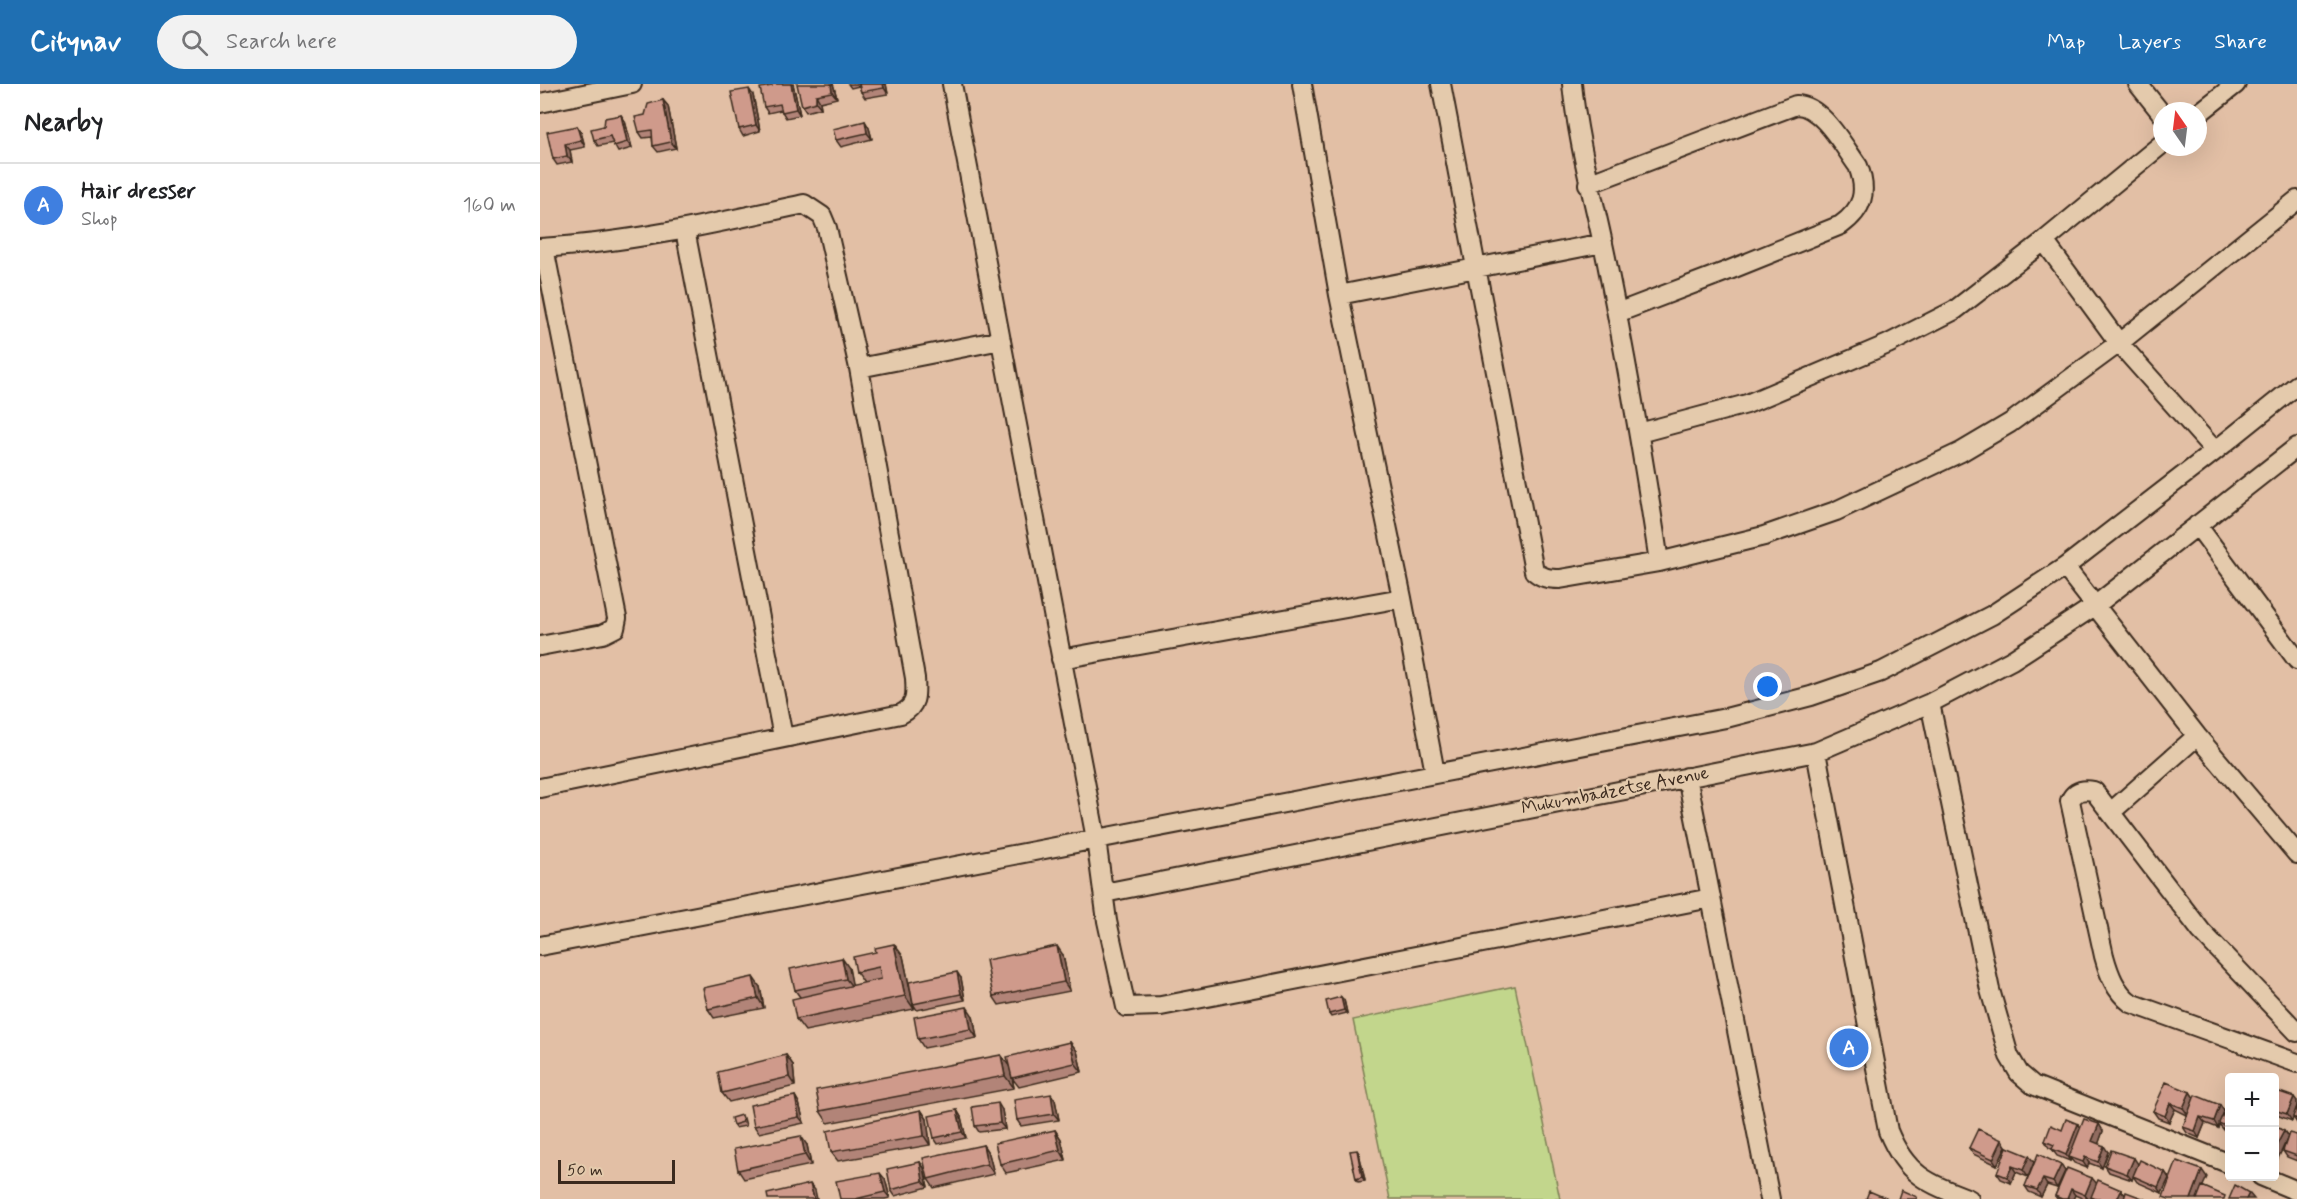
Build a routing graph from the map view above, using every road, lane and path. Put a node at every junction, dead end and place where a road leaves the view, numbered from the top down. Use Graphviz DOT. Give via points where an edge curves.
graph roads {
  1 [pos="632,84"];
  2 [pos="952,84"];
  3 [pos="1302,84"];
  4 [pos="1441,84"];
  5 [pos="1572,84"];
  6 [pos="2138,84"];
  7 [pos="2236,84"];
  8 [pos="540,103"];
  9 [pos="2153,103"];
  10 [pos="2207,107"];
  11 [pos="2153,151"];
  12 [pos="1588,184"];
  13 [pos="2297,200"];
  14 [pos="685,230"];
  15 [pos="2044,241"];
  16 [pos="1603,243"];
  17 [pos="542,248"];
  18 [pos="1475,269"];
  19 [pos="1339,295"];
  20 [pos="1617,313"];
  21 [pos="1001,340"];
  22 [pos="2119,343"];
  23 [pos="859,368"];
  24 [pos="2297,385"];
  25 [pos="1639,433"];
  26 [pos="2216,452"];
  27 [pos="2294,455"];
  28 [pos="2197,525"];
  29 [pos="1659,562"];
  30 [pos="2065,567"];
  31 [pos="1402,598"];
  32 [pos="2096,605"];
  33 [pos="540,646"];
  34 [pos="1061,659"];
  35 [pos="2297,660"];
  36 [pos="1930,703"];
  37 [pos="2197,736"];
  38 [pos="783,737"];
  39 [pos="1816,752"];
  40 [pos="1435,773"];
  41 [pos="1687,777"];
  42 [pos="540,788"];
  43 [pos="2111,812"];
  44 [pos="1096,839"];
  45 [pos="2297,854"];
  46 [pos="1104,892"];
  47 [pos="1711,898"];
  48 [pos="540,946"];
  49 [pos="2297,1032"];
  50 [pos="2297,1063"];
  51 [pos="2225,1162"];
  52 [pos="2273,1181"];
  53 [pos="2297,1191"];
  54 [pos="1770,1199"];
  55 [pos="1969,1199"];
  1 -- 8 [label="street"];
  2 -- 21 [label="street"];
  3 -- 19 [label="street"];
  4 -- 18 [label="street"];
  5 -- 12 [label="street"];
  6 -- 9 [label="street"];
  7 -- 10 [label="street"];
  11 -- 15 [label="street"];
  12 -- 16 [label="street"];
  12 -- 20 [label="street" via="1796,105 1815,111 1858,166 1863,184 1860,207 1840,225"];
  13 -- 22 [label="street"];
  14 -- 17 [label="street"];
  14 -- 23 [label="street" via="804,204 816,210 827,228"];
  14 -- 38 [label="street"];
  15 -- 22 [label="street"];
  15 -- 25 [label="street" via="1955,310 1887,344 1747,404"];
  16 -- 18 [label="street"];
  16 -- 20 [label="street"];
  17 -- 33 [label="street" via="617,618 615,628 603,634"];
  18 -- 19 [label="street"];
  18 -- 29 [label="street" via="1534,571 1544,578 1560,579"];
  19 -- 31 [label="street"];
  20 -- 25 [label="street"];
  21 -- 23 [label="street"];
  21 -- 34 [label="street"];
  22 -- 26 [label="street"];
  22 -- 29 [label="street" via="2010,423 1900,483 1764,536"];
  23 -- 38 [label="street" via="916,694 913,705 901,714"];
  24 -- 26 [label="street"];
  25 -- 29 [label="street"];
  26 -- 30 [label="street"];
  27 -- 28 [label="street, Mukumbadzetse Avenue"];
  28 -- 32 [label="street, Mukumbadzetse Avenue"];
  28 -- 35 [label="street"];
  30 -- 32 [label="street"];
  30 -- 40 [label="street" via="1992,615 1881,672 1837,688 1726,718"];
  31 -- 34 [label="street"];
  31 -- 40 [label="street"];
  32 -- 36 [label="street, Mukumbadzetse Avenue" via="2012,660"];
  32 -- 37 [label="street"];
  34 -- 44 [label="street"];
  36 -- 39 [label="street, Mukumbadzetse Avenue"];
  36 -- 51 [label="street" via="1990,990 2005,1046 2019,1073 2033,1084"];
  37 -- 43 [label="street"];
  37 -- 45 [label="street"];
  38 -- 42 [label="street"];
  39 -- 41 [label="street, Mukumbadzetse Avenue"];
  39 -- 55 [label="street" via="1888,1131 1909,1168"];
  40 -- 44 [label="street"];
  41 -- 46 [label="street, Mukumbadzetse Avenue"];
  41 -- 47 [label="street"];
  43 -- 49 [label="street" via="2201,931"];
  43 -- 50 [label="street" via="2094,791 2076,792 2070,801 2107,966 2118,990 2131,1003"];
  44 -- 46 [label="street"];
  44 -- 48 [label="street"];
  46 -- 47 [label="street" via="1126,1007 1148,1007"];
  47 -- 54 [label="street"];
  52 -- 53 [label="street"];
}
